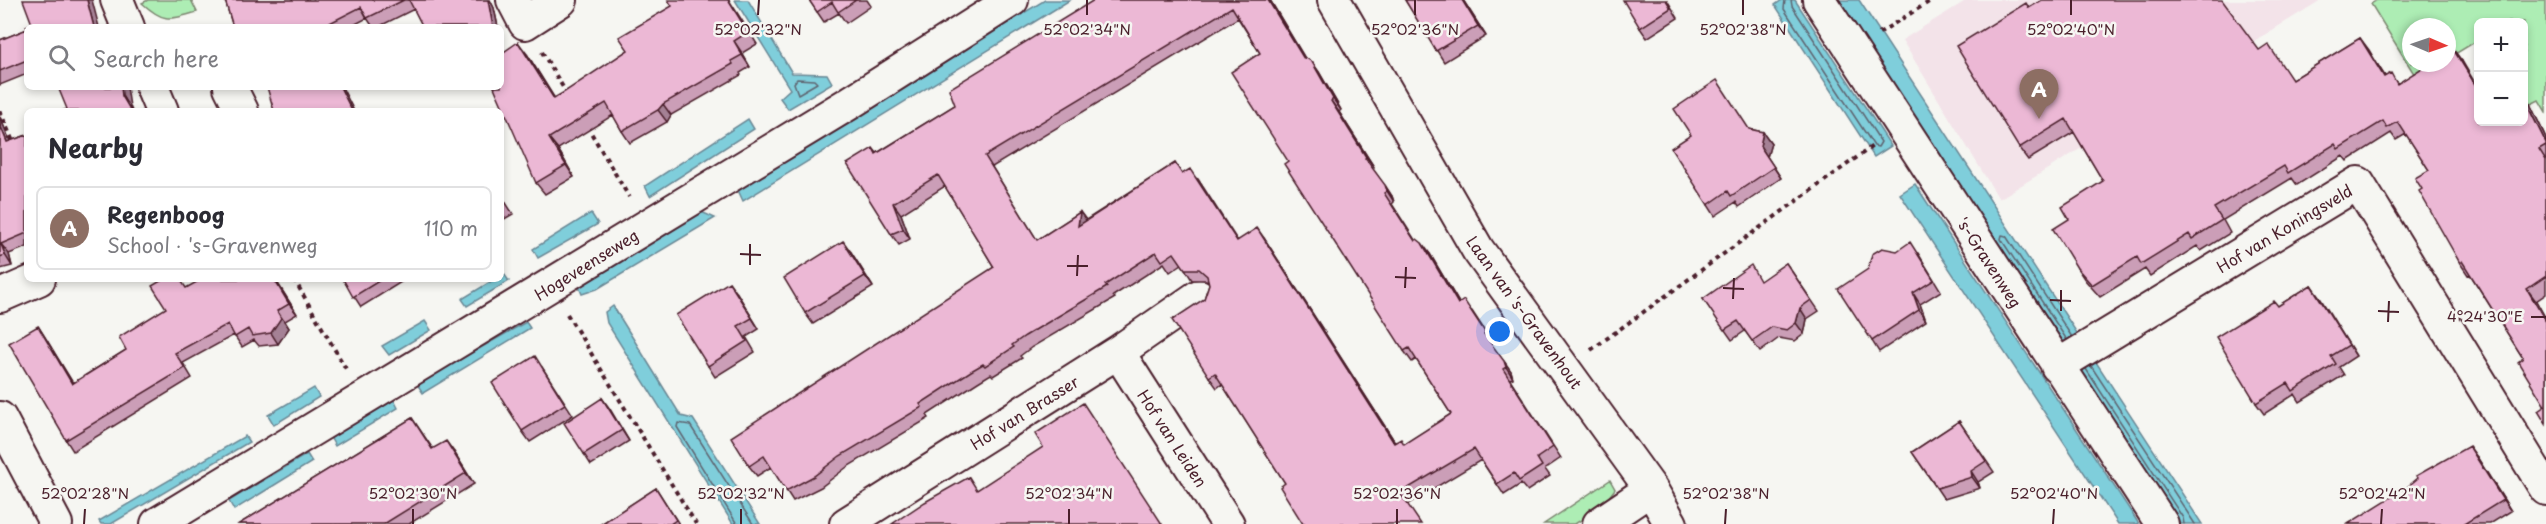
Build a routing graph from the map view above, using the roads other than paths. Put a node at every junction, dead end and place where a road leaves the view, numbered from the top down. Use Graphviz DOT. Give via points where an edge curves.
graph roads {
  1 [pos="117,0"];
  2 [pos="561,0"];
  3 [pos="1012,0"];
  4 [pos="1334,0"];
  5 [pos="1819,0"];
  6 [pos="519,11"];
  7 [pos="127,24"];
  8 [pos="153,90"];
  9 [pos="232,90"];
  10 [pos="161,108"];
  11 [pos="240,108"];
  12 [pos="32,282"];
  13 [pos="0,296"];
  14 [pos="1198,296"];
  15 [pos="1118,352"];
  16 [pos="2062,363"];
  17 [pos="0,418"];
  18 [pos="1651,489"];
  19 [pos="2546,489"];
  20 [pos="56,524"];
  21 [pos="157,524"];
  22 [pos="846,524"];
  23 [pos="1228,524"];
  24 [pos="1599,524"];
  25 [pos="1671,524"];
  26 [pos="2162,524"];
  1 -- 7 [label="street"];
  2 -- 6 [label="street"];
  3 -- 21 [label="street, Hogeveenseweg"];
  4 -- 18 [label="street, Laan van 's-Gravenhout" via="1478,250"];
  5 -- 16 [label="street, 's-Gravenweg"];
  8 -- 10 [label="street"];
  9 -- 11 [label="street"];
  12 -- 13 [label="street"];
  14 -- 15 [label="street, Hof van Brasser"];
  15 -- 22 [label="street, Hof van Brasser"];
  15 -- 23 [label="street, Hof van Leiden"];
  16 -- 19 [label="street, Hof van Koningsveld" via="2358,183"];
  16 -- 26 [label="street, 's-Gravenweg"];
  17 -- 20 [label="street"];
  18 -- 24 [label="street"];
  18 -- 25 [label="street, Laan van 's-Gravenhout"];
}
